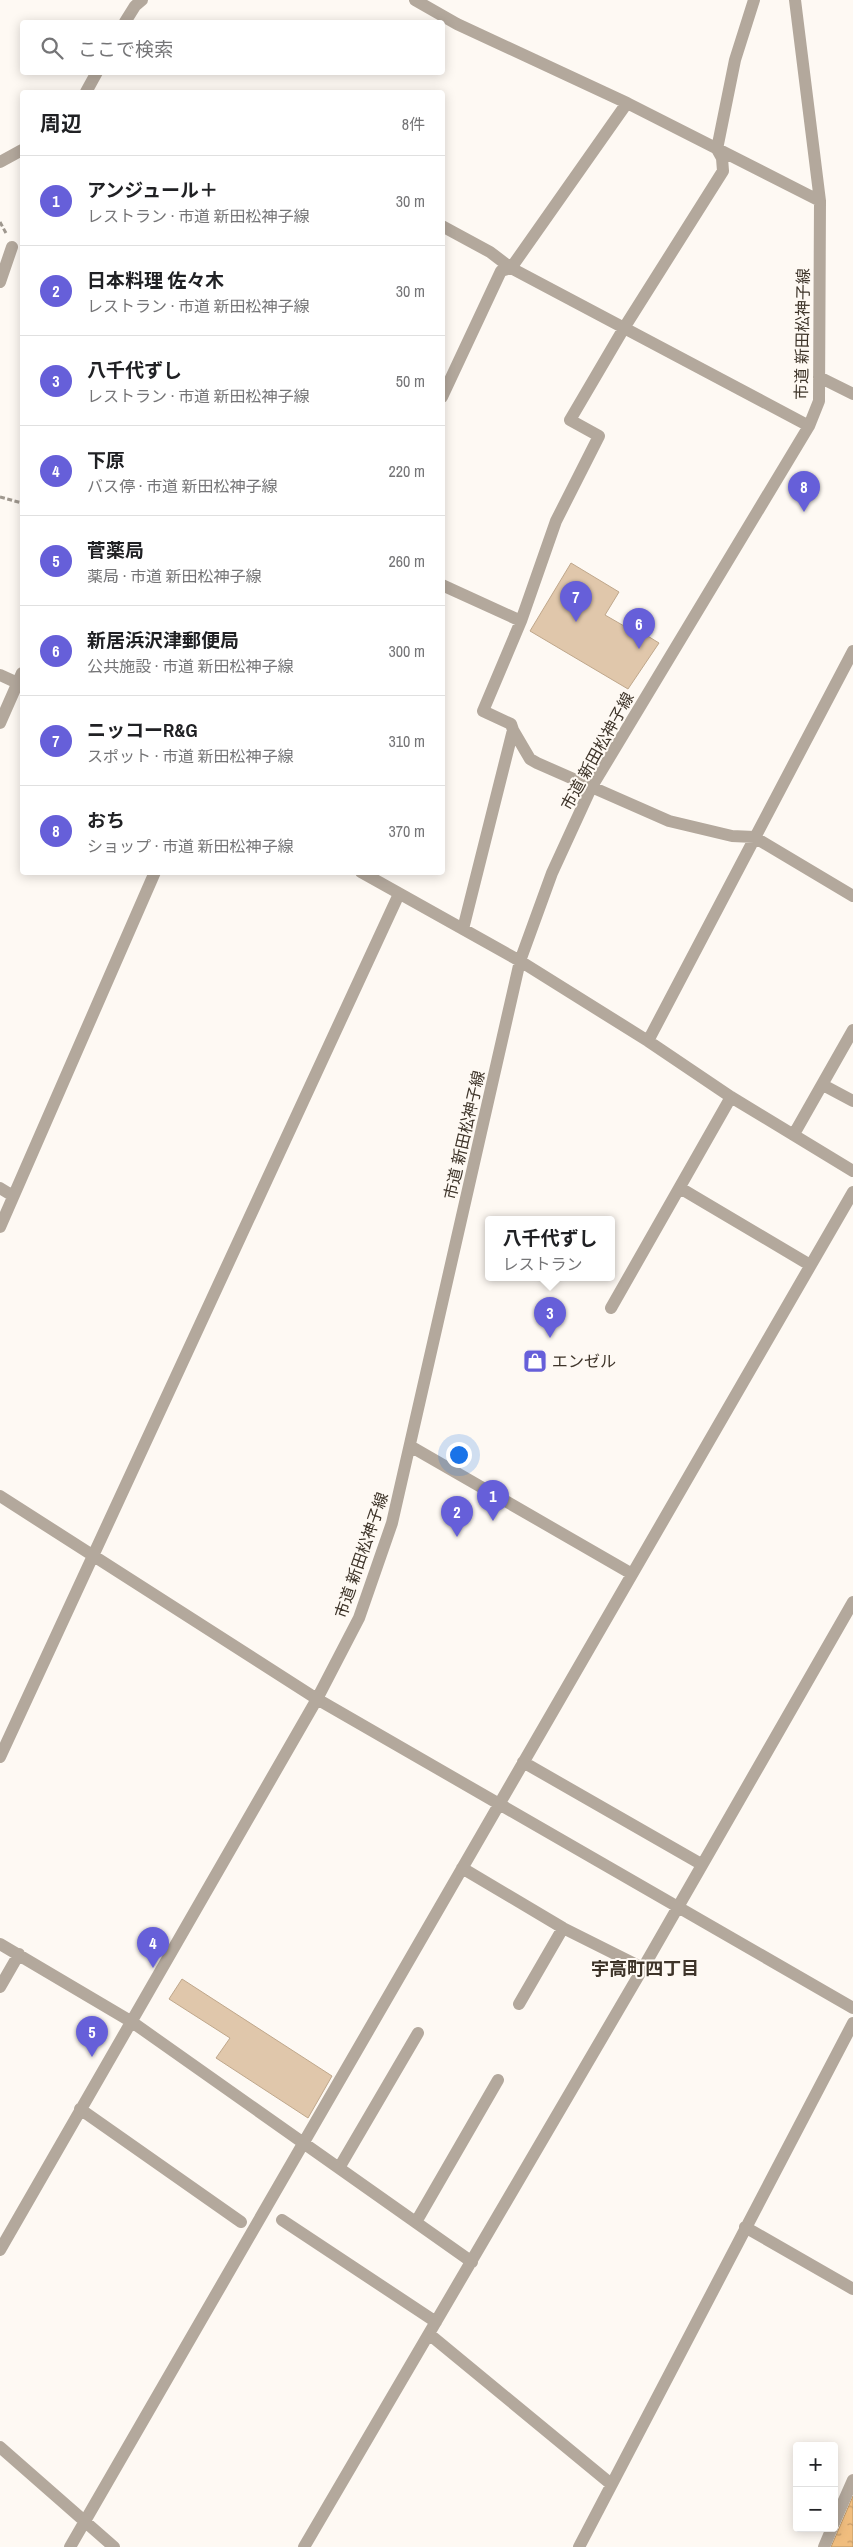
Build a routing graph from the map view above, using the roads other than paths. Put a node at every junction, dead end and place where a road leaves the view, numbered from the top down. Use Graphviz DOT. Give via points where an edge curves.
graph roads {
  1 [pos="142,0"];
  2 [pos="415,0"];
  3 [pos="754,0"];
  4 [pos="795,0"];
  5 [pos="126,20"];
  6 [pos="95,75"];
  7 [pos="87,90"];
  8 [pos="627,103"];
  9 [pos="717,150"];
  10 [pos="20,151"];
  11 [pos="0,162"];
  12 [pos="820,201"];
  13 [pos="445,228"];
  14 [pos="12,247"];
  15 [pos="511,268"];
  16 [pos="0,282"];
  17 [pos="624,328"];
  18 [pos="819,377"];
  19 [pos="445,392"];
  20 [pos="853,394"];
  21 [pos="809,426"];
  22 [pos="445,586"];
  23 [pos="520,621"];
  24 [pos="853,651"];
  25 [pos="0,675"];
  26 [pos="20,680"];
  27 [pos="20,682"];
  28 [pos="0,723"];
  29 [pos="513,730"];
  30 [pos="591,788"];
  31 [pos="754,837"];
  32 [pos="154,875"];
  33 [pos="366,875"];
  34 [pos="399,894"];
  35 [pos="853,896"];
  36 [pos="463,929"];
  37 [pos="520,961"];
  38 [pos="853,1031"];
  39 [pos="648,1041"];
  40 [pos="823,1085"];
  41 [pos="732,1097"];
  42 [pos="853,1101"];
  43 [pos="794,1134"];
  44 [pos="853,1172"];
  45 [pos="0,1188"];
  46 [pos="680,1188"];
  47 [pos="853,1192"];
  48 [pos="13,1196"];
  49 [pos="0,1227"];
  50 [pos="810,1265"];
  51 [pos="611,1308"];
  52 [pos="410,1446"];
  53 [pos="0,1496"];
  54 [pos="93,1556"];
  55 [pos="632,1574"];
  56 [pos="853,1602"];
  57 [pos="317,1699"];
  58 [pos="0,1757"];
  59 [pos="523,1762"];
  60 [pos="499,1805"];
  61 [pos="701,1864"];
  62 [pos="462,1868"];
  63 [pos="677,1907"];
  64 [pos="564,1928"];
  65 [pos="0,1944"];
  66 [pos="19,1954"];
  67 [pos="643,1968"];
  68 [pos="0,1987"];
  69 [pos="519,2004"];
  70 [pos="853,2008"];
  71 [pos="132,2022"];
  72 [pos="853,2023"];
  73 [pos="418,2033"];
  74 [pos="498,2080"];
  75 [pos="80,2109"];
  76 [pos="304,2143"];
  77 [pos="339,2168"];
  78 [pos="282,2220"];
  79 [pos="241,2222"];
  80 [pos="416,2222"];
  81 [pos="745,2227"];
  82 [pos="0,2250"];
  83 [pos="472,2262"];
  84 [pos="853,2289"];
  85 [pos="436,2322"];
  86 [pos="429,2334"];
  87 [pos="0,2448"];
  88 [pos="853,2480"];
  89 [pos="612,2484"];
  90 [pos="838,2514"];
  91 [pos="86,2521"];
  92 [pos="830,2532"];
  93 [pos="70,2547"];
  94 [pos="114,2547"];
  95 [pos="304,2547"];
  96 [pos="579,2547"];
  97 [pos="824,2547"];
  1 -- 5 [label="street"];
  2 -- 8 [label="street" via="457,24"];
  3 -- 9 [label="street" via="735,60"];
  4 -- 12 [label="street, 市道 新田松神子線"];
  6 -- 7 [label="street"];
  8 -- 9 [label="street"];
  8 -- 15 [label="street"];
  9 -- 12 [label="street"];
  9 -- 17 [label="street" via="722,158 723,171"];
  10 -- 11 [label="street"];
  12 -- 18 [label="street, 市道 新田松神子線"];
  13 -- 15 [label="street" via="490,252"];
  14 -- 16 [label="street"];
  15 -- 17 [label="street"];
  15 -- 19 [label="street" via="501,272"];
  17 -- 21 [label="street"];
  17 -- 23 [label="street" via="570,420 598,436 556,520"];
  18 -- 20 [label="street"];
  18 -- 21 [label="street, 市道 新田松神子線" via="819,401"];
  21 -- 30 [label="street, 市道 新田松神子線"];
  22 -- 23 [label="street"];
  23 -- 29 [label="street" via="483,710 511,724"];
  24 -- 31 [label="street"];
  25 -- 26 [label="street"];
  27 -- 28 [label="street"];
  29 -- 30 [label="street" via="530,759"];
  29 -- 36 [label="street"];
  30 -- 31 [label="street" via="669,820 732,836"];
  30 -- 37 [label="street, 市道 新田松神子線" via="552,873"];
  31 -- 35 [label="street"];
  31 -- 39 [label="street"];
  32 -- 48 [label="street"];
  33 -- 34 [label="street"];
  34 -- 36 [label="street"];
  34 -- 54 [label="street"];
  36 -- 37 [label="street"];
  37 -- 39 [label="street"];
  37 -- 52 [label="street, 市道 新田松神子線"];
  38 -- 40 [label="street"];
  39 -- 41 [label="street"];
  40 -- 42 [label="street"];
  40 -- 43 [label="street"];
  41 -- 43 [label="street"];
  41 -- 46 [label="street"];
  43 -- 44 [label="street"];
  45 -- 48 [label="street"];
  46 -- 50 [label="street"];
  46 -- 51 [label="street"];
  47 -- 50 [label="street"];
  48 -- 49 [label="street"];
  50 -- 55 [label="street"];
  52 -- 55 [label="street"];
  52 -- 57 [label="street, 市道 新田松神子線" via="392,1523 359,1618"];
  53 -- 54 [label="street"];
  54 -- 57 [label="street"];
  54 -- 58 [label="street"];
  55 -- 59 [label="street"];
  56 -- 61 [label="street"];
  57 -- 60 [label="street"];
  57 -- 71 [label="street, 市道 新田松神子線"];
  59 -- 60 [label="street"];
  59 -- 61 [label="street"];
  60 -- 62 [label="street"];
  60 -- 63 [label="street"];
  61 -- 63 [label="street"];
  62 -- 64 [label="street"];
  62 -- 76 [label="street"];
  63 -- 67 [label="street"];
  63 -- 70 [label="street"];
  64 -- 67 [label="street"];
  64 -- 69 [label="street"];
  65 -- 66 [label="street"];
  66 -- 68 [label="street"];
  66 -- 71 [label="street"];
  67 -- 83 [label="street"];
  71 -- 75 [label="street, 市道 新田松神子線"];
  71 -- 76 [label="street"];
  72 -- 81 [label="street"];
  73 -- 77 [label="street"];
  74 -- 80 [label="street"];
  75 -- 79 [label="street"];
  75 -- 82 [label="street, 市道 新田松神子線"];
  76 -- 77 [label="street"];
  76 -- 91 [label="street"];
  77 -- 80 [label="street"];
  78 -- 85 [label="street"];
  80 -- 83 [label="street"];
  81 -- 84 [label="street"];
  81 -- 89 [label="street"];
  83 -- 85 [label="street"];
  85 -- 86 [label="street"];
  86 -- 89 [label="street"];
  86 -- 95 [label="street"];
  87 -- 91 [label="street"];
  88 -- 90 [label="street"];
  89 -- 96 [label="street"];
  91 -- 93 [label="street"];
  91 -- 94 [label="street"];
  92 -- 97 [label="street"];
}
